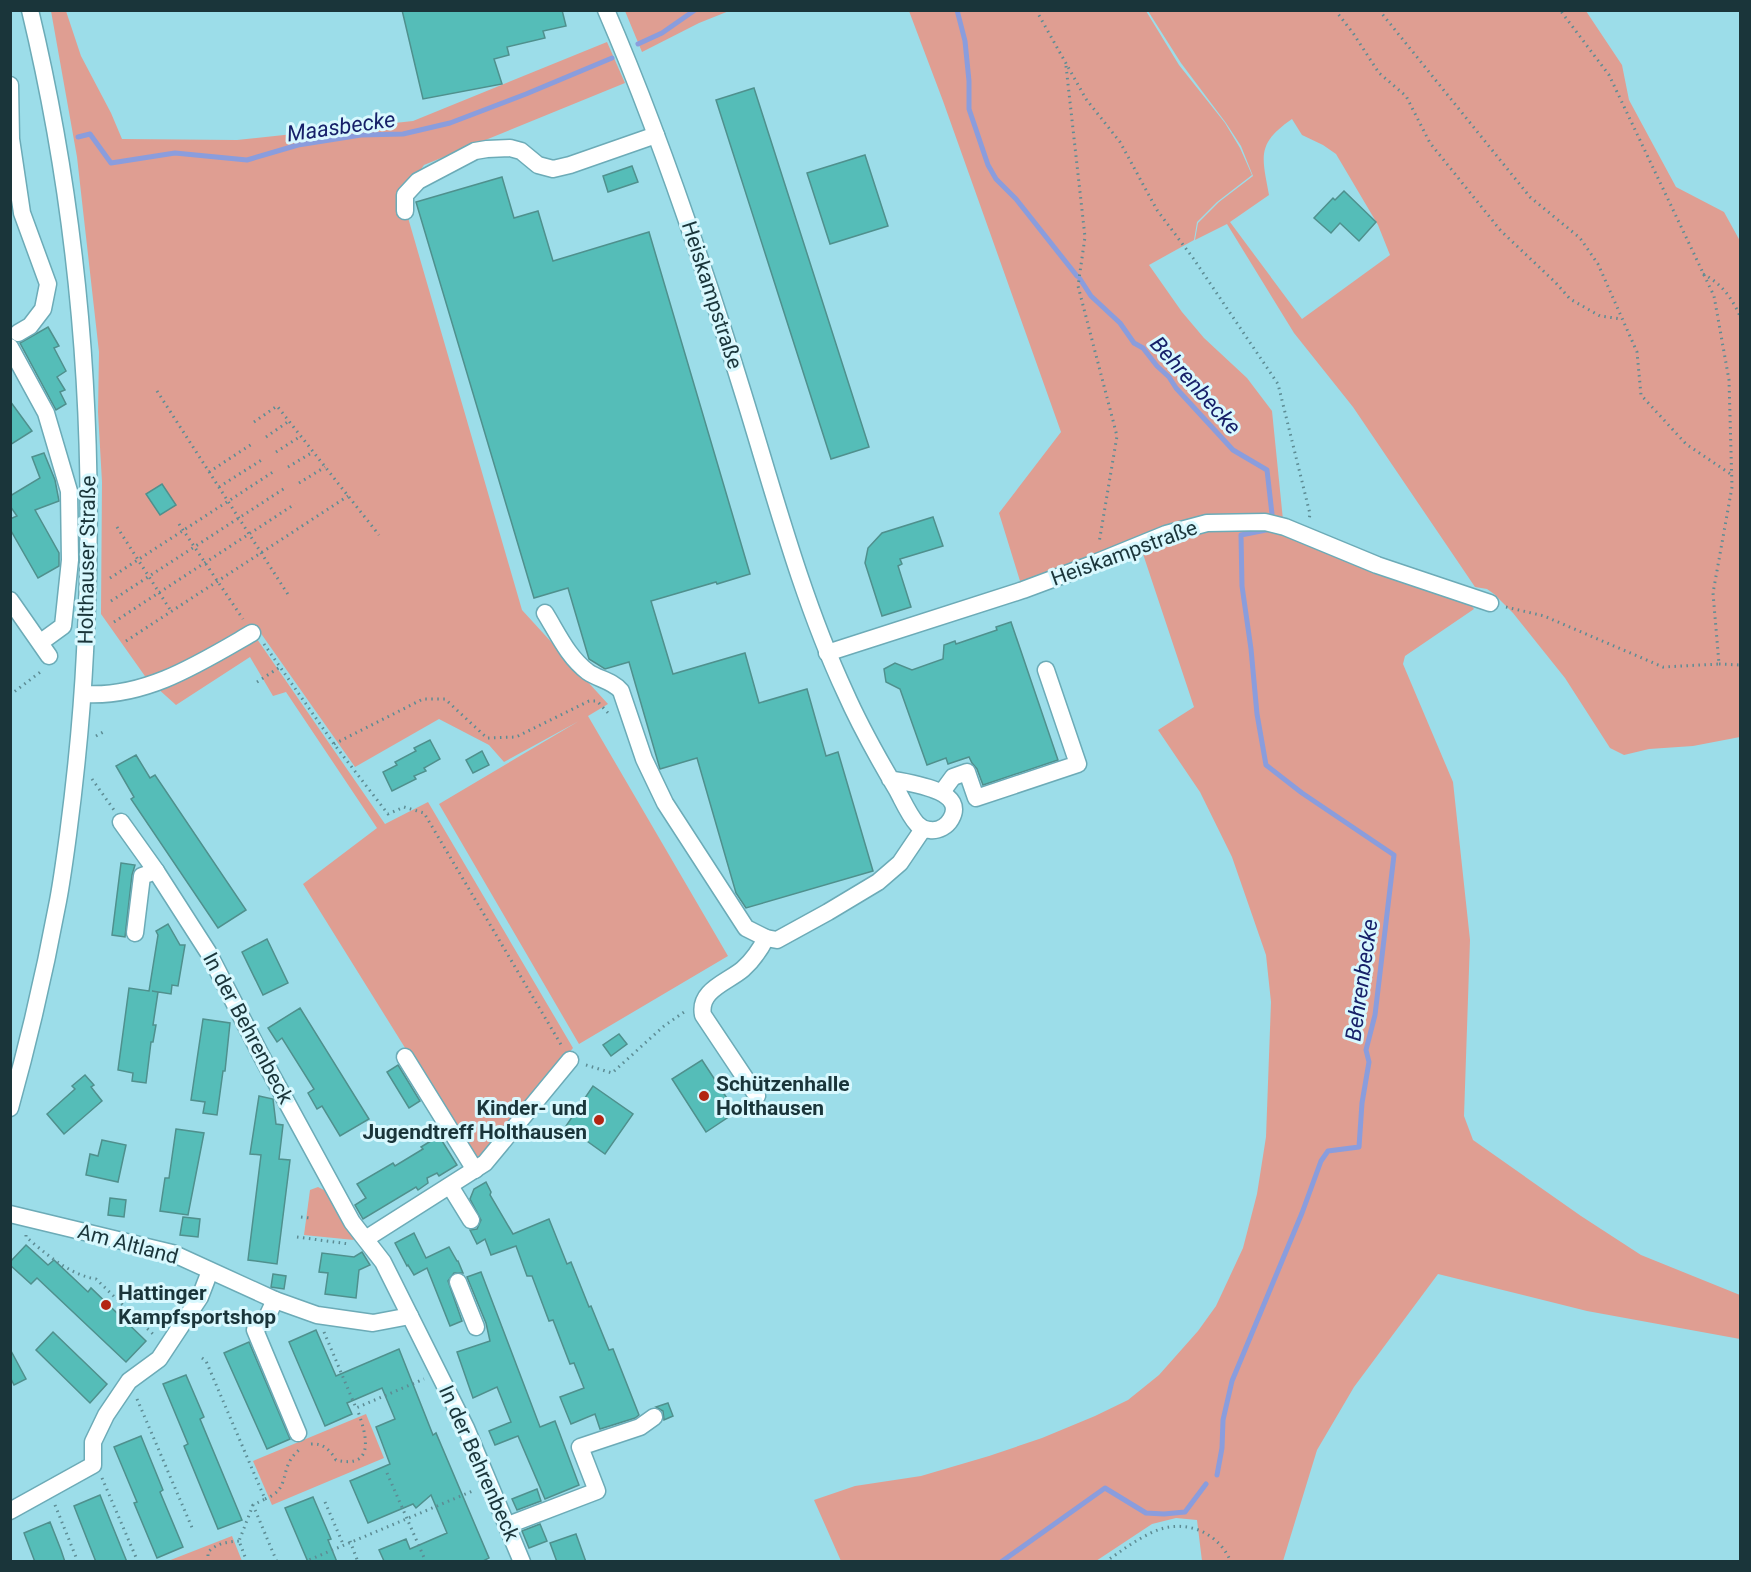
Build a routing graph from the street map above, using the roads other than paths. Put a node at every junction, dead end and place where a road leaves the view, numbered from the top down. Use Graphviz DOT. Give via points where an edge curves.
graph roads {
  1 [pos="30,10"];
  2 [pos="606,10"];
  3 [pos="10,86"];
  4 [pos="656,135"];
  5 [pos="405,211"];
  6 [pos="12,335"];
  7 [pos="10,600"];
  8 [pos="1490,603"];
  9 [pos="545,613"];
  10 [pos="252,633"];
  11 [pos="827,653"];
  12 [pos="1046,670"];
  13 [pos="84,694"];
  14 [pos="890,778"];
  15 [pos="942,792"];
  16 [pos="121,822"];
  17 [pos="923,829"];
  18 [pos="156,871"];
  19 [pos="135,933"];
  20 [pos="766,938"];
  21 [pos="405,1057"];
  22 [pos="570,1060"];
  23 [pos="757,1096"];
  24 [pos="10,1108"];
  25 [pos="475,1170"];
  26 [pos="450,1186"];
  27 [pos="10,1214"];
  28 [pos="471,1221"];
  29 [pos="367,1238"];
  30 [pos="210,1271"];
  31 [pos="458,1282"];
  32 [pos="275,1300"];
  33 [pos="410,1316"];
  34 [pos="476,1327"];
  35 [pos="654,1417"];
  36 [pos="297,1433"];
  37 [pos="10,1512"];
  38 [pos="508,1525"];
  39 [pos="522,1562"];
  1 -- 13 [label="street, Holthauser Straße" via="62,161 81,318 90,481"];
  2 -- 4 [label="street, Heiskampstraße"];
  3 -- 6 [label="street" via="11,139 22,213 48,284 44,309 30,326"];
  4 -- 5 [label="street" via="553,169 510,148 475,151 418,181 405,195"];
  4 -- 11 [label="street, Heiskampstraße" via="700,254"];
  6 -- 7 [label="street" via="46,412 69,491 70,560 63,626 45,649"];
  8 -- 11 [label="street, Heiskampstraße" via="1265,522 1207,524 1166,534 1023,590"];
  9 -- 20 [label="street" via="574,661 621,691 664,803 746,928"];
  10 -- 13 [label="street" via="199,664 159,681 130,691"];
  11 -- 14 [label="street, Heiskampstraße"];
  12 -- 15 [label="street" via="1078,764 976,798 967,772 953,777"];
  13 -- 24 [label="street, Holthauser Straße" via="59,899"];
  14 -- 15 [label="street"];
  14 -- 17 [label="street, Heiskampstraße"];
  15 -- 17 [label="street" via="953,806 950,822 936,830"];
  16 -- 18 [label="street, In der Behrenbeck"];
  17 -- 20 [label="street" via="900,863 878,882 777,940"];
  18 -- 19 [label="street" via="142,876"];
  18 -- 29 [label="street, In der Behrenbeck" via="208,952 352,1222"];
  20 -- 23 [label="street" via="759,952 742,969 703,999 702,1007 703,1015"];
  21 -- 25 [label="street"];
  22 -- 25 [label="street"];
  25 -- 26 [label="street"];
  26 -- 28 [label="street"];
  26 -- 29 [label="street"];
  27 -- 30 [label="street, Am Altland" via="172,1253"];
  29 -- 33 [label="street, In der Behrenbeck"];
  30 -- 32 [label="street, Am Altland"];
  30 -- 37 [label="street" via="200,1297 168,1347 159,1359 129,1381 106,1415 93,1442 93,1465"];
  31 -- 34 [label="street"];
  32 -- 33 [label="street, Am Altland" via="317,1315 373,1323"];
  32 -- 36 [label="street" via="255,1330"];
  33 -- 38 [label="street, In der Behrenbeck" via="466,1428"];
  35 -- 38 [label="street" via="640,1427 580,1448 597,1491"];
  38 -- 39 [label="street, In der Behrenbeck"];
}
